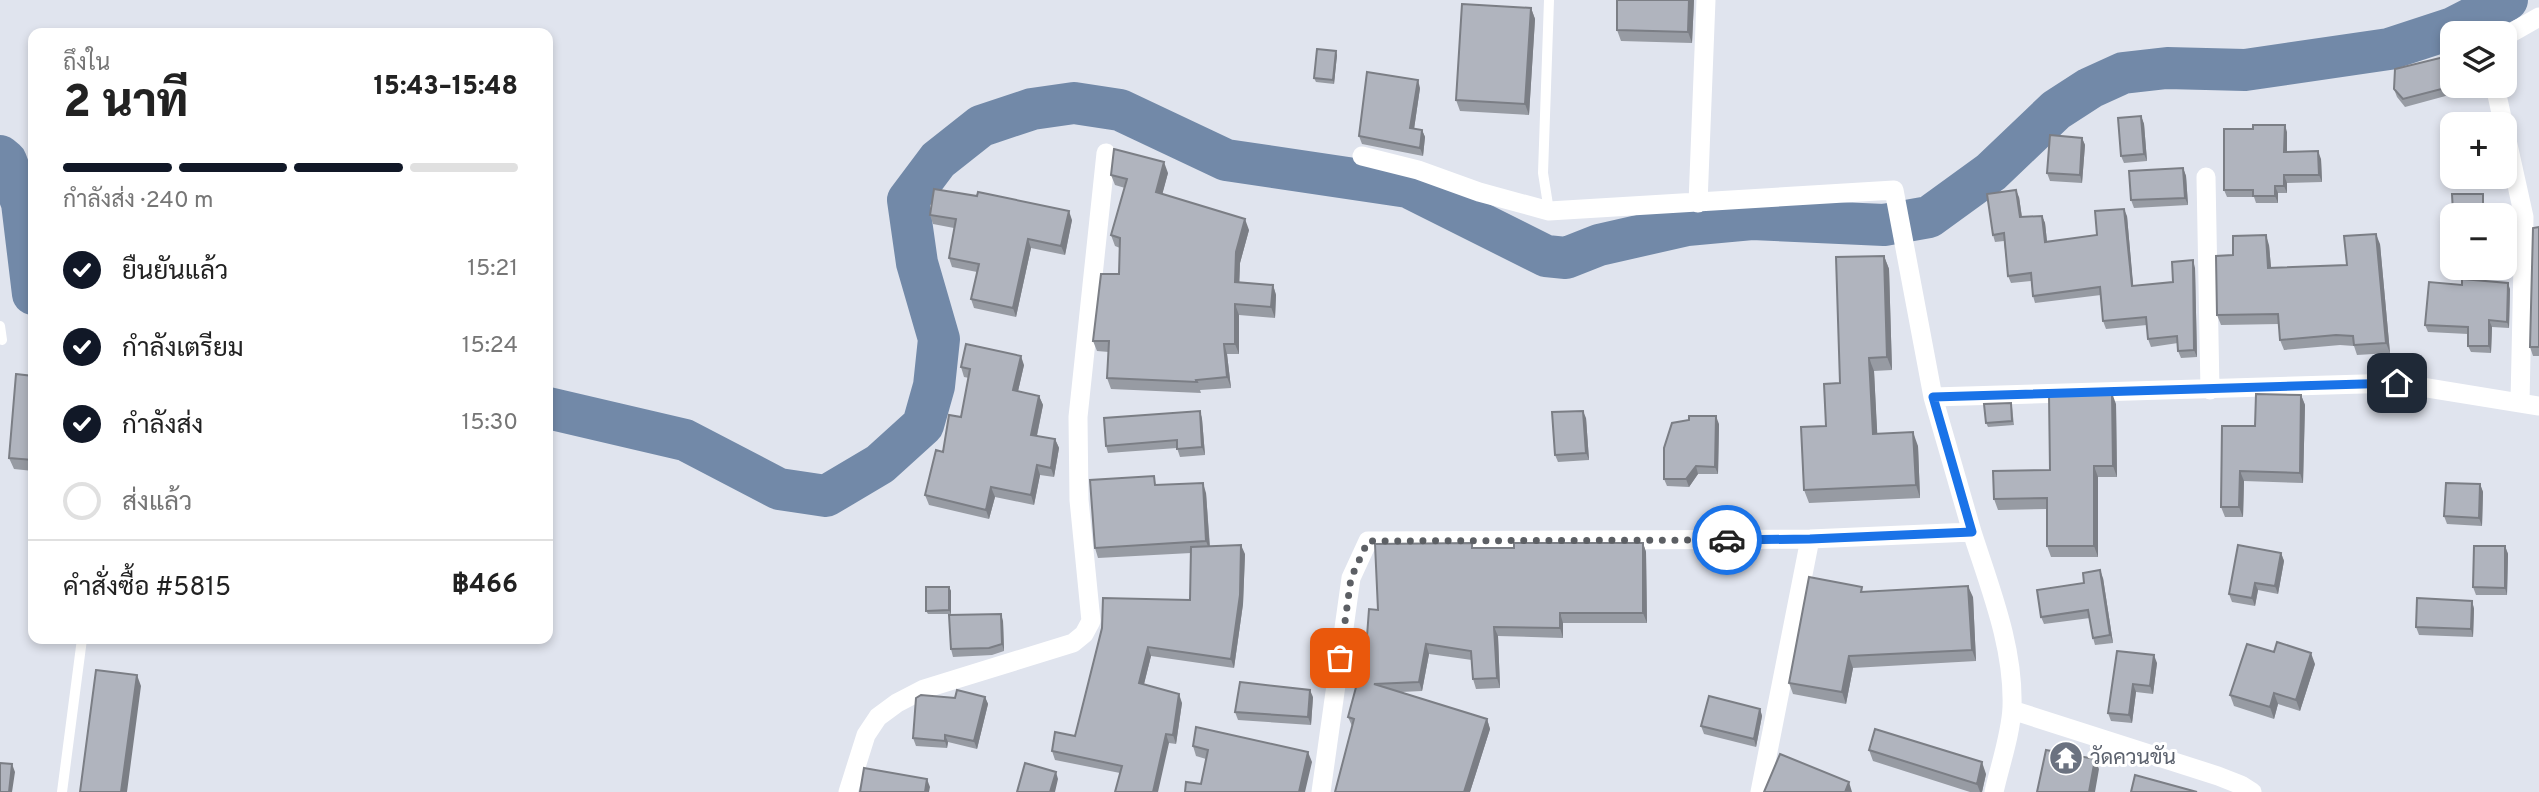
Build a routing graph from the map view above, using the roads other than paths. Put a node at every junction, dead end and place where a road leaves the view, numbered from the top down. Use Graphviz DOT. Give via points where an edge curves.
graph roads {
  1 [pos="1549,0"];
  2 [pos="1706,0"];
  3 [pos="2539,18"];
  4 [pos="2517,30"];
  5 [pos="2498,98"];
  6 [pos="1106,153"];
  7 [pos="1362,156"];
  8 [pos="2206,177"];
  9 [pos="1699,203"];
  10 [pos="1549,211"];
  11 [pos="0,326"];
  12 [pos="2,340"];
  13 [pos="2210,390"];
  14 [pos="1933,397"];
  15 [pos="2529,404"];
  16 [pos="1972,532"];
  17 [pos="1810,539"];
  18 [pos="81,644"];
  19 [pos="2012,710"];
  20 [pos="62,792"];
  21 [pos="848,792"];
  22 [pos="1321,792"];
  23 [pos="1760,792"];
  24 [pos="1994,792"];
  25 [pos="2252,792"];
  1 -- 10 [label="lane" via="1543,173"];
  2 -- 9 [label="street"];
  3 -- 4 [label="street"];
  5 -- 15 [label="street" via="2524,217"];
  6 -- 21 [label="street" via="1078,417 1079,500 1091,621 1073,643 924,689 897,703 878,717 866,735"];
  7 -- 10 [label="street"];
  8 -- 13 [label="street"];
  9 -- 10 [label="street"];
  9 -- 14 [label="street" via="1894,190"];
  11 -- 12 [label="lane"];
  13 -- 14 [label="street"];
  13 -- 15 [label="street" via="2397,383"];
  14 -- 16 [label="street"];
  16 -- 17 [label="street"];
  16 -- 19 [label="street" via="2009,660"];
  17 -- 22 [label="street" via="1368,541 1351,578"];
  17 -- 23 [label="street"];
  18 -- 20 [label="lane"];
  19 -- 24 [label="street"];
  19 -- 25 [label="street" via="2218,776"];
}
